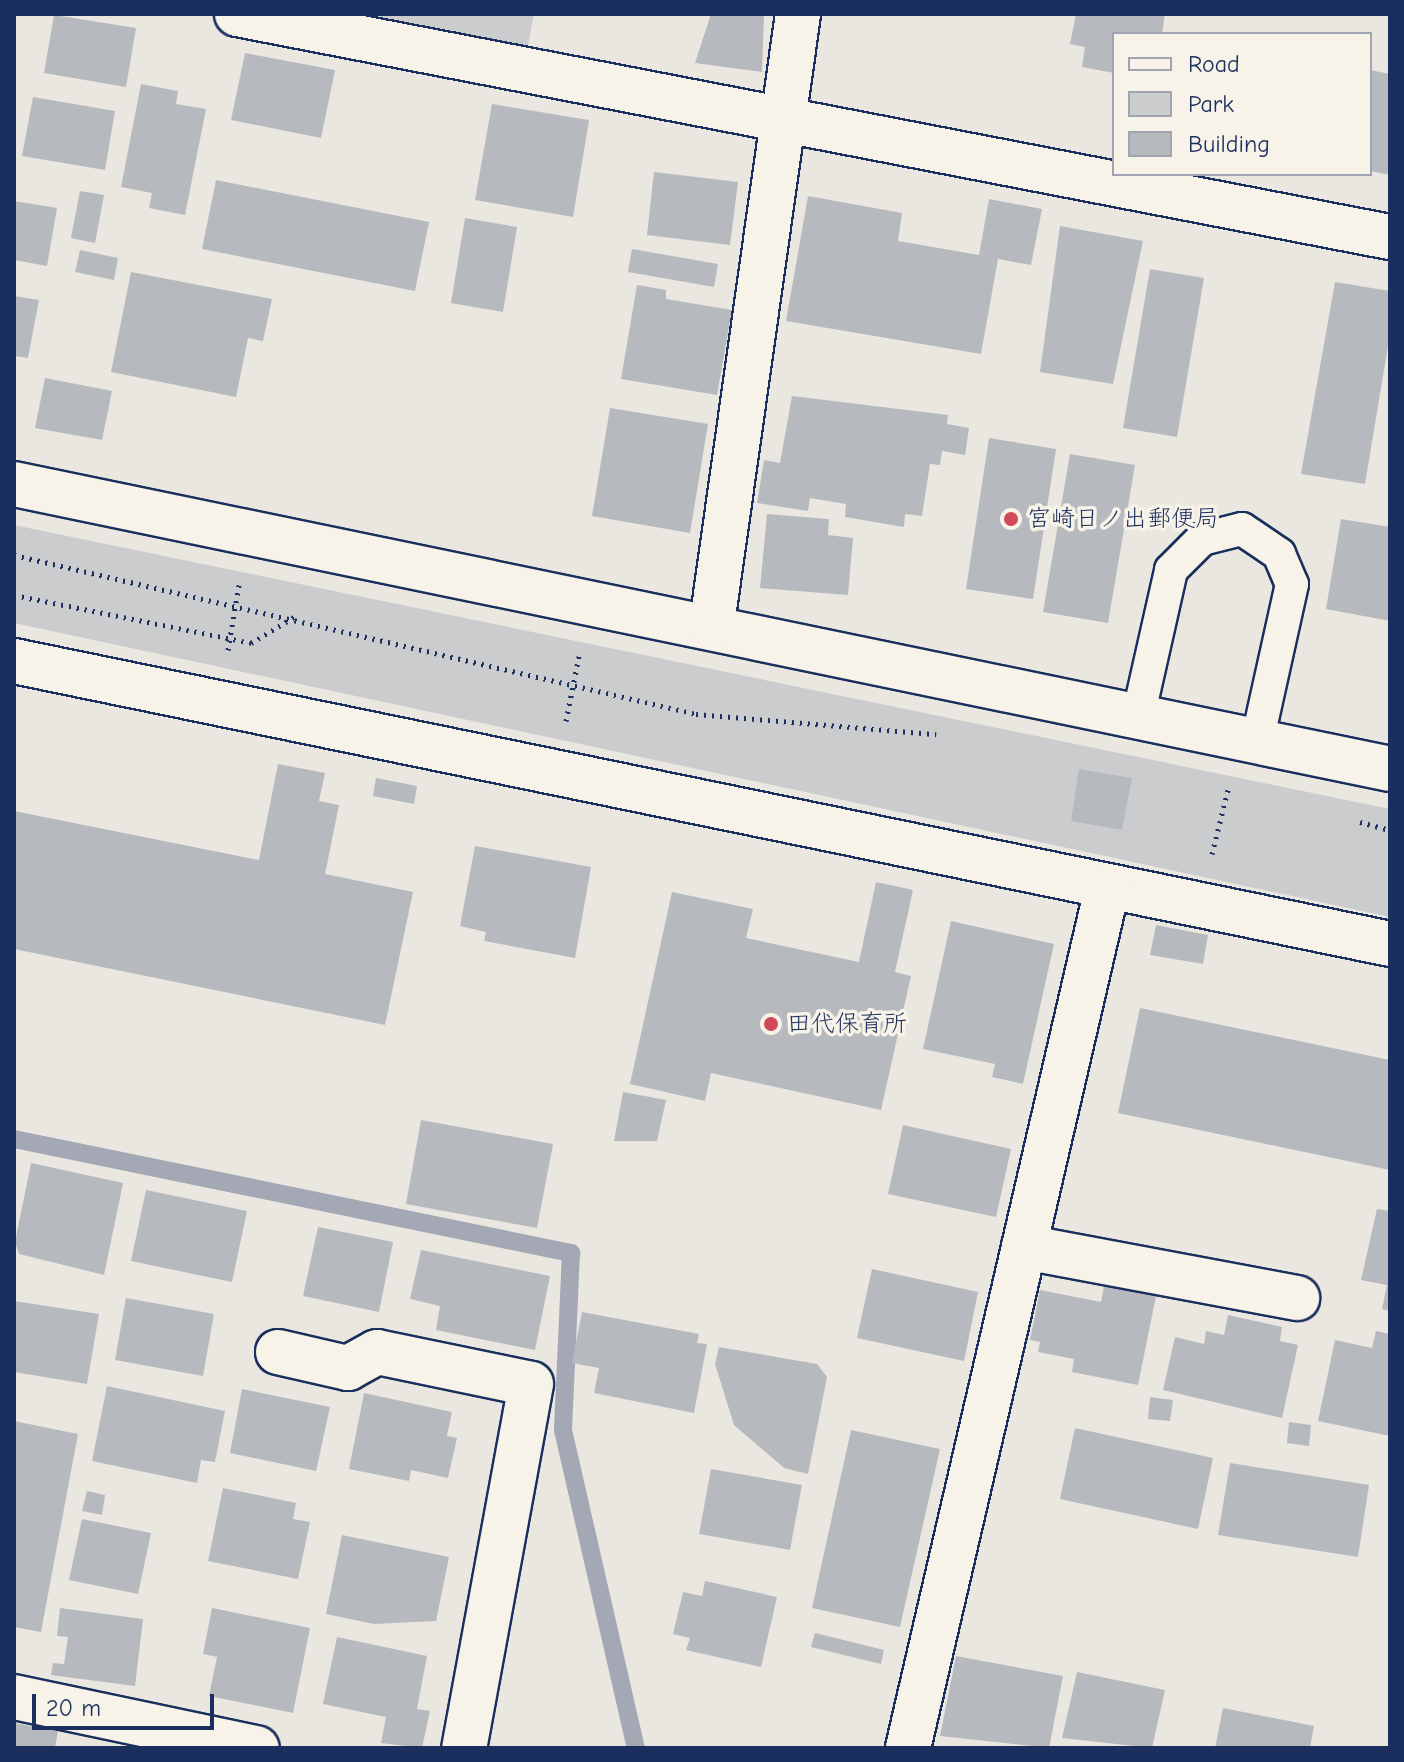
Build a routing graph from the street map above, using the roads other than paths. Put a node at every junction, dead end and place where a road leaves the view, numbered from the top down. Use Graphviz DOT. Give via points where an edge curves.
graph roads {
  1 [pos="237,14"];
  2 [pos="798,14"];
  3 [pos="783,119"];
  4 [pos="1390,237"];
  5 [pos="14,484"];
  6 [pos="712,623"];
  7 [pos="14,661"];
  8 [pos="1138,717"];
  9 [pos="1248,740"];
  10 [pos="1390,769"];
  11 [pos="1107,889"];
  12 [pos="1390,944"];
  13 [pos="1024,1247"];
  14 [pos="1297,1298"];
  15 [pos="278,1352"];
  16 [pos="14,1697"];
  17 [pos="257,1748"];
  18 [pos="464,1748"];
  19 [pos="908,1748"];
  1 -- 3 [label="street"];
  2 -- 3 [label="street"];
  3 -- 4 [label="street"];
  3 -- 6 [label="street"];
  5 -- 6 [label="street" via="590,604"];
  6 -- 8 [label="street"];
  7 -- 11 [label="street"];
  8 -- 9 [label="street"];
  8 -- 9 [label="lane" via="1171,570 1202,539 1242,529 1279,554 1292,584"];
  9 -- 10 [label="street"];
  11 -- 12 [label="street" via="1199,902"];
  11 -- 13 [label="street"];
  13 -- 14 [label="street"];
  13 -- 19 [label="street"];
  15 -- 18 [label="street" via="348,1368 377,1352 531,1384"];
  16 -- 17 [label="street"];
}
